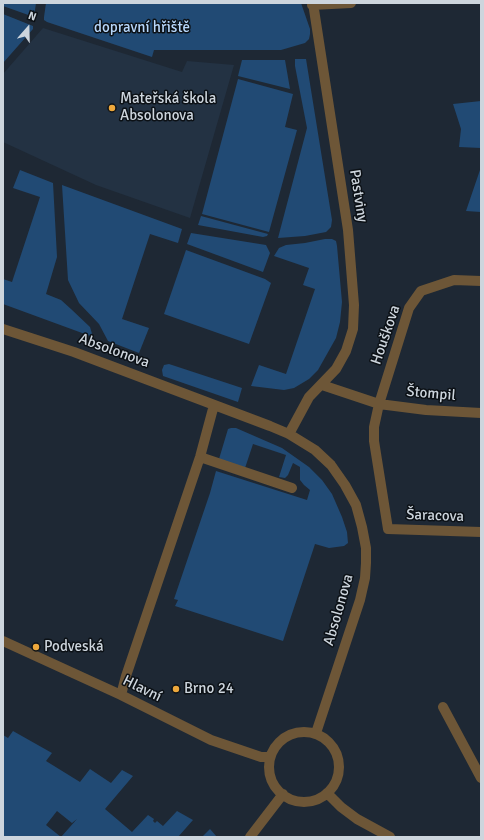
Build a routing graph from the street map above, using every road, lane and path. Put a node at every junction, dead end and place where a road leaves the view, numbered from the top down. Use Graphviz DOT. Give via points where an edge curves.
graph roads {
  1 [pos="351,3"];
  2 [pos="312,4"];
  3 [pos="481,281"];
  4 [pos="3,329"];
  5 [pos="322,385"];
  6 [pos="379,404"];
  7 [pos="214,405"];
  8 [pos="481,413"];
  9 [pos="289,434"];
  10 [pos="200,457"];
  11 [pos="292,488"];
  12 [pos="481,532"];
  13 [pos="3,641"];
  14 [pos="121,695"];
  15 [pos="443,707"];
  16 [pos="316,733"];
  17 [pos="270,757"];
  18 [pos="481,778"];
  19 [pos="327,793"];
  20 [pos="283,794"];
  21 [pos="250,837"];
  22 [pos="390,837"];
  1 -- 2 [label="street, Pastviny"];
  2 -- 5 [label="street, Pastviny" via="348,230 354,305 353,328 346,351 336,369"];
  3 -- 6 [label="street, Houškova" via="454,280 421,291 409,308"];
  4 -- 7 [label="street, Absolonova" via="74,352"];
  5 -- 6 [label="street"];
  5 -- 9 [label="street, Pastviny" via="308,397"];
  6 -- 8 [label="street, Štompil"];
  6 -- 12 [label="street, Šaracova" via="374,441 388,529"];
  7 -- 9 [label="street, Absolonova"];
  7 -- 10 [label="street"];
  9 -- 16 [label="street, Absolonova" via="320,455 342,480 356,505 366,548 365,578 360,600"];
  10 -- 11 [label="street"];
  10 -- 14 [label="street"];
  13 -- 14 [label="street, Hlavní"];
  14 -- 17 [label="street, Hlavní" via="211,740 261,757"];
  15 -- 18 [label="street"];
  16 -- 17 [label="street" via="291,734 282,739"];
  16 -- 19 [label="street" via="332,746 340,765 334,786"];
  17 -- 20 [label="street" via="269,767 274,786"];
  19 -- 20 [label="street" via="317,799 304,801 293,801"];
  19 -- 22 [label="street" via="352,815"];
  20 -- 21 [label="street"];
}
